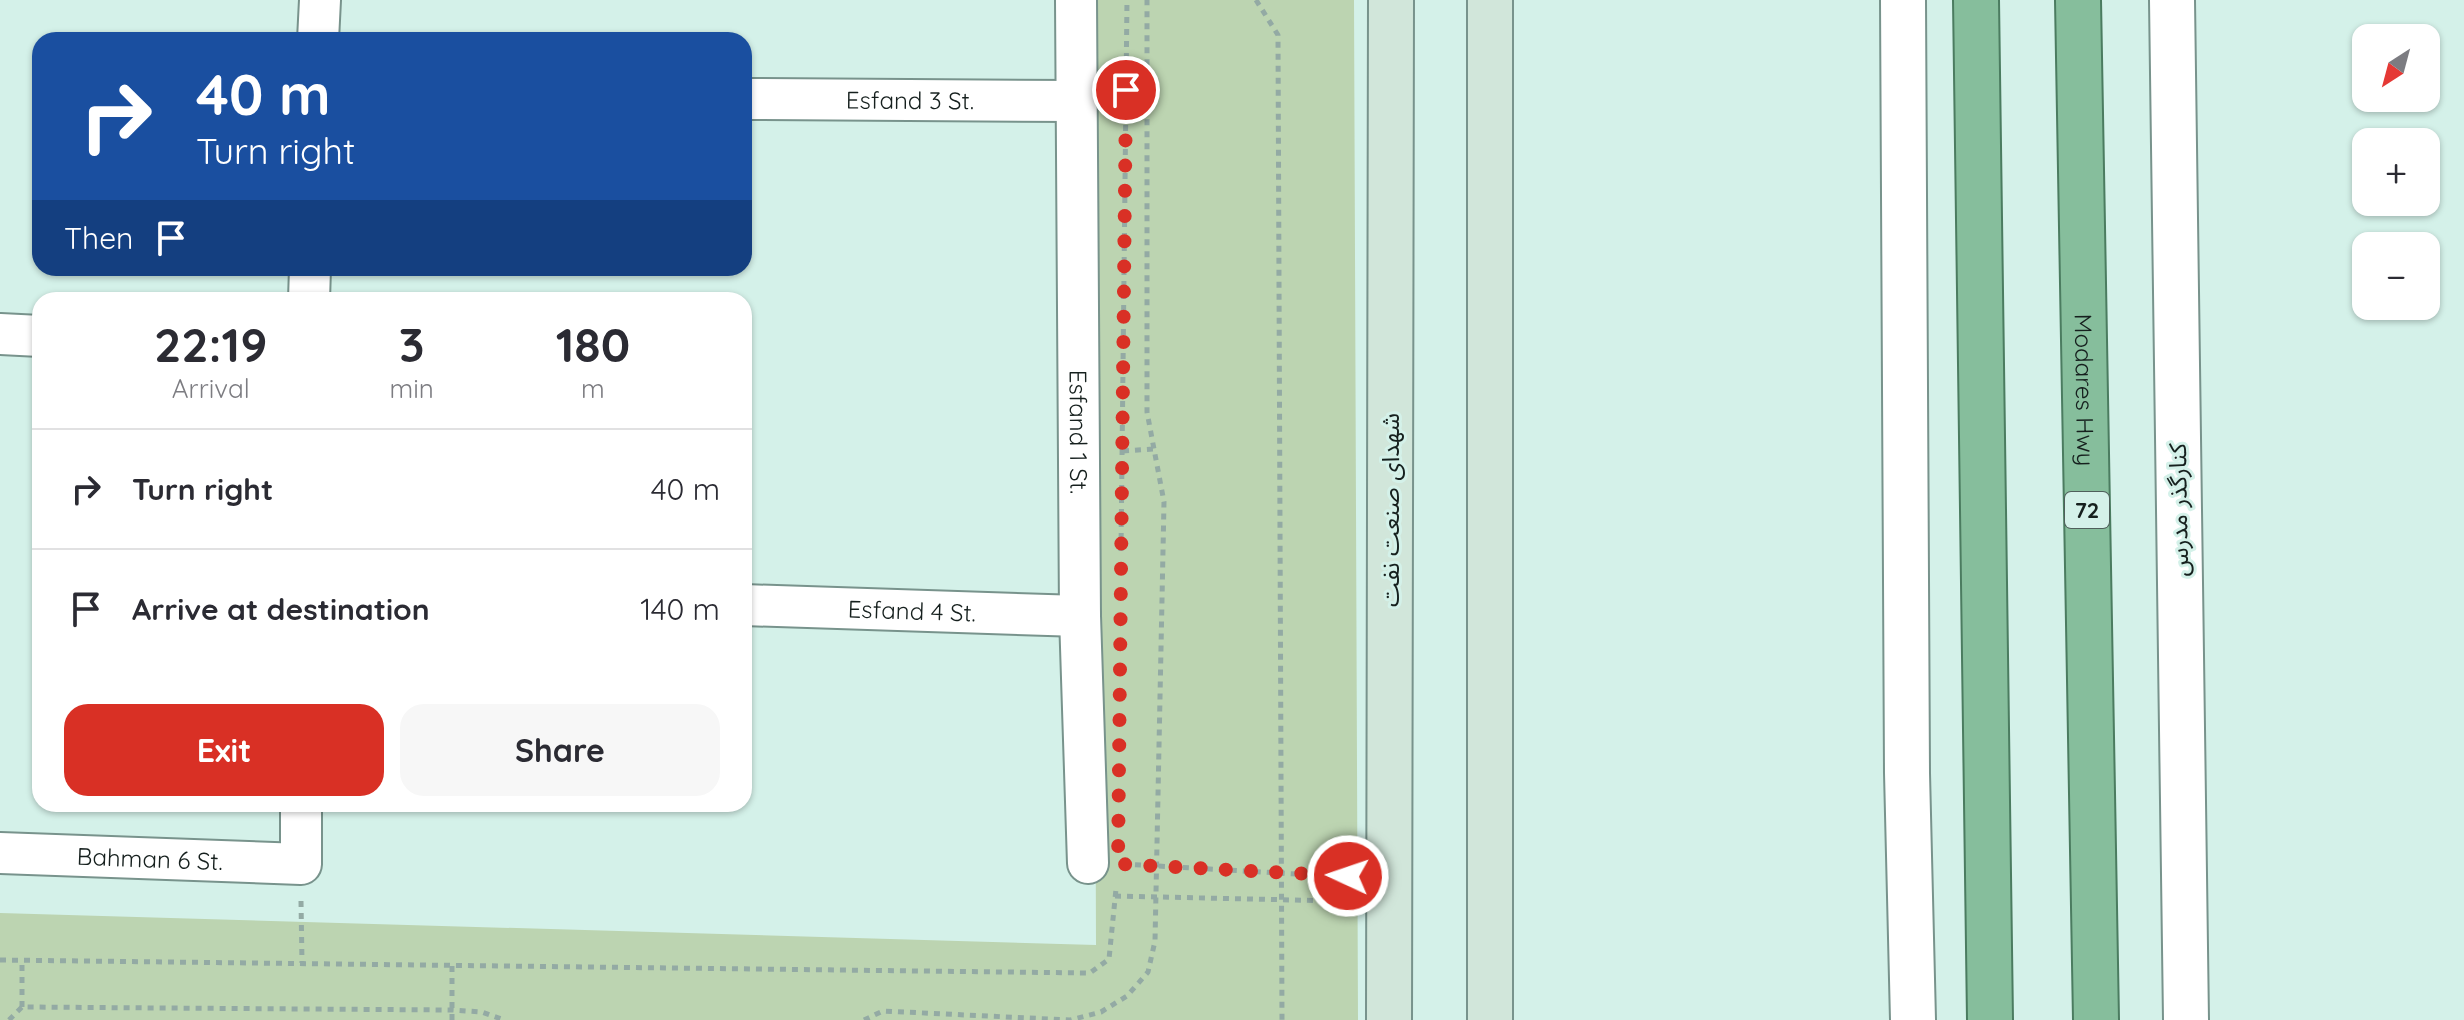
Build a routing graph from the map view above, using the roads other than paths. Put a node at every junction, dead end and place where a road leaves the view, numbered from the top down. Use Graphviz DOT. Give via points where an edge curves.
graph roads {
  1 [pos="320,0"];
  2 [pos="1076,0"];
  3 [pos="1391,0"];
  4 [pos="1490,0"];
  5 [pos="1903,0"];
  6 [pos="1976,0"];
  7 [pos="2078,0"];
  8 [pos="2172,0"];
  9 [pos="318,32"];
  10 [pos="752,99"];
  11 [pos="1076,101"];
  12 [pos="0,334"];
  13 [pos="32,336"];
  14 [pos="752,605"];
  15 [pos="1080,616"];
  16 [pos="301,812"];
  17 [pos="0,853"];
  18 [pos="1110,872"];
  19 [pos="1389,1020"];
  20 [pos="1490,1020"];
  21 [pos="1913,1020"];
  22 [pos="1990,1020"];
  23 [pos="2096,1020"];
  24 [pos="2186,1020"];
  1 -- 9 [label="street"];
  2 -- 11 [label="street, Esfand 1 St."];
  3 -- 19 [label="main road, شهدای صنعت نفت"];
  4 -- 20 [label="main road"];
  5 -- 21 [label="street"];
  6 -- 22 [label="highway"];
  7 -- 23 [label="highway, Modares Hwy / 72"];
  8 -- 24 [label="street, کنارگذر مدرس"];
  10 -- 11 [label="street, Esfand 3 St."];
  11 -- 15 [label="street, Esfand 1 St."];
  12 -- 13 [label="street"];
  14 -- 15 [label="street, Esfand 4 St."];
  15 -- 18 [label="street, Esfand 1 St."];
  16 -- 17 [label="street, Bahman 6 St." via="301,864"];
}
